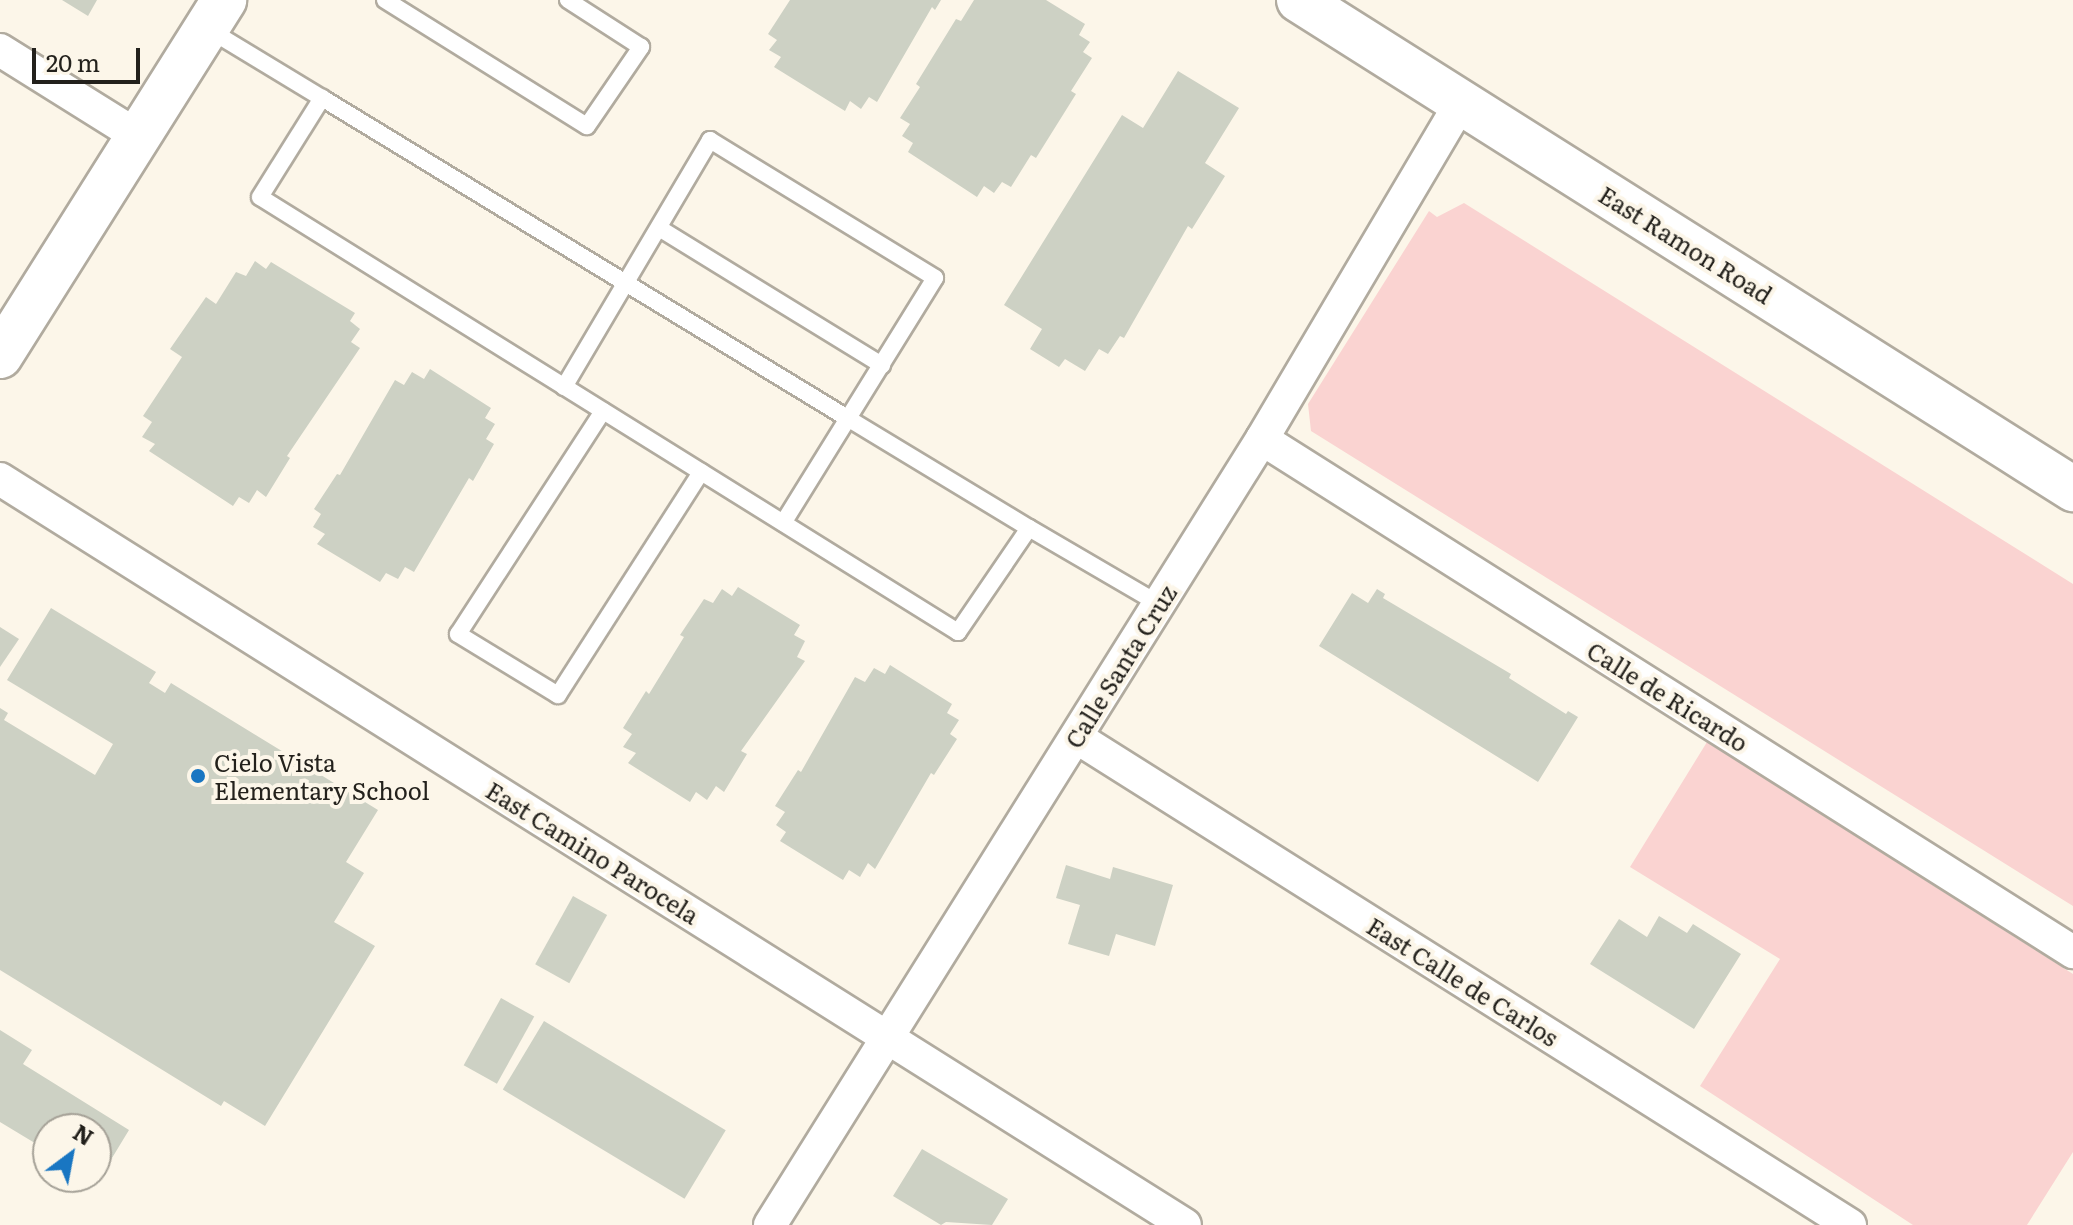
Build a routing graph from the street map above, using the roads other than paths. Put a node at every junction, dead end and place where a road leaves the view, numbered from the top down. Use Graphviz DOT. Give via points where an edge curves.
graph roads {
  1 [pos="385,0"];
  2 [pos="568,0"];
  3 [pos="1299,0"];
  4 [pos="216,14"];
  5 [pos="0,50"];
  6 [pos="322,98"];
  7 [pos="1461,102"];
  8 [pos="139,137"];
  9 [pos="659,228"];
  10 [pos="627,284"];
  11 [pos="0,356"];
  12 [pos="882,365"];
  13 [pos="564,387"];
  14 [pos="603,411"];
  15 [pos="849,419"];
  16 [pos="1262,439"];
  17 [pos="701,472"];
  18 [pos="0,479"];
  19 [pos="2073,489"];
  20 [pos="783,523"];
  21 [pos="1029,528"];
  22 [pos="1159,604"];
  23 [pos="1076,737"];
  24 [pos="2073,952"];
  25 [pos="887,1037"];
  26 [pos="770,1225"];
  27 [pos="1185,1225"];
  28 [pos="1850,1225"];
  1 -- 2 [label="lane" via="587,126 641,47"];
  3 -- 7 [label="main road, East Ramon Road"];
  4 -- 6 [label="lane"];
  4 -- 8 [label="main road"];
  5 -- 8 [label="street"];
  6 -- 10 [label="lane"];
  6 -- 13 [label="lane" via="260,197"];
  7 -- 16 [label="street, Calle Santa Cruz"];
  7 -- 19 [label="main road, East Ramon Road"];
  8 -- 11 [label="main road"];
  9 -- 10 [label="lane"];
  9 -- 12 [label="lane"];
  9 -- 12 [label="lane" via="710,140 935,278"];
  10 -- 13 [label="lane"];
  10 -- 15 [label="lane"];
  12 -- 15 [label="lane"];
  13 -- 14 [label="lane"];
  14 -- 17 [label="lane"];
  14 -- 17 [label="lane" via="458,634 558,695"];
  15 -- 20 [label="lane"];
  15 -- 21 [label="lane"];
  16 -- 22 [label="street, Calle Santa Cruz"];
  16 -- 24 [label="street, Calle de Ricardo"];
  17 -- 20 [label="lane"];
  18 -- 25 [label="street, East Camino Parocela"];
  20 -- 21 [label="lane" via="958,632"];
  21 -- 22 [label="lane"];
  22 -- 23 [label="street, Calle Santa Cruz"];
  23 -- 25 [label="street, Calle Santa Cruz"];
  23 -- 28 [label="street, East Calle de Carlos"];
  25 -- 26 [label="street, Calle Santa Cruz"];
  25 -- 27 [label="street, East Camino Parocela"];
}
